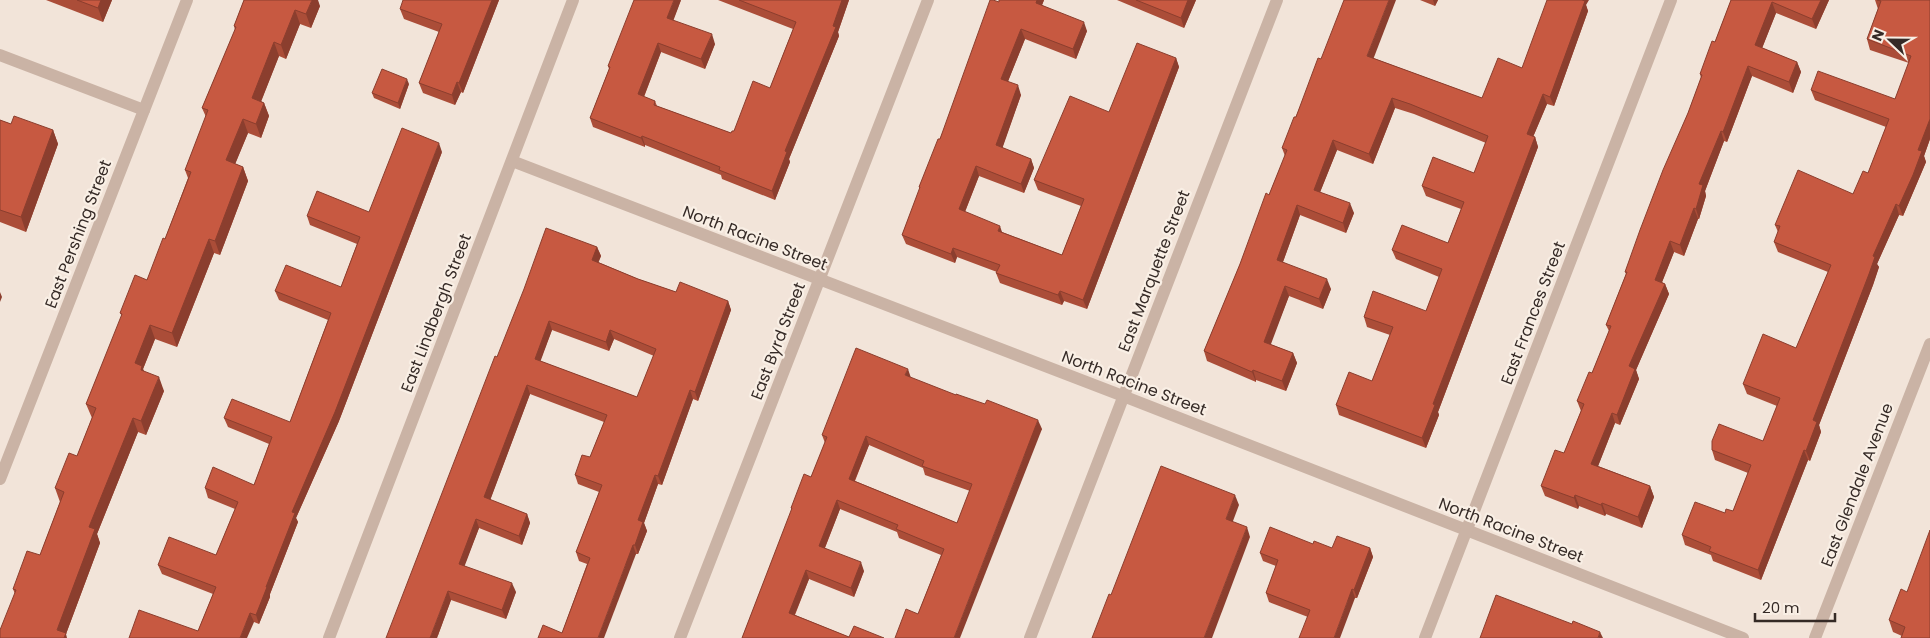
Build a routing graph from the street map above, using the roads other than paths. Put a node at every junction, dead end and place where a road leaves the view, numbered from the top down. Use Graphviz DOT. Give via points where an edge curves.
graph roads {
  1 [pos="186,0"];
  2 [pos="574,0"];
  3 [pos="928,0"];
  4 [pos="1277,0"];
  5 [pos="1671,0"];
  6 [pos="0,55"];
  7 [pos="144,110"];
  8 [pos="512,161"];
  9 [pos="818,280"];
  10 [pos="1930,344"];
  11 [pos="1123,396"];
  12 [pos="1,471"];
  13 [pos="1466,531"];
  14 [pos="329,638"];
  15 [pos="680,638"];
  16 [pos="1030,638"];
  17 [pos="1425,638"];
  18 [pos="1743,638"];
  19 [pos="1815,638"];
  1 -- 7 [label="street, East Pershing Street"];
  2 -- 8 [label="street, East Lindbergh Street"];
  3 -- 9 [label="street, East Byrd Street"];
  4 -- 11 [label="street, East Marquette Street"];
  5 -- 13 [label="street, East Frances Street"];
  6 -- 7 [label="street"];
  7 -- 12 [label="street, East Pershing Street"];
  8 -- 9 [label="street, North Racine Street"];
  8 -- 14 [label="street, East Lindbergh Street"];
  9 -- 11 [label="street, North Racine Street"];
  9 -- 15 [label="street, East Byrd Street"];
  10 -- 19 [label="street, East Glendale Avenue"];
  11 -- 13 [label="street, North Racine Street"];
  11 -- 16 [label="street, East Marquette Street"];
  13 -- 17 [label="street, East Frances Street"];
  13 -- 18 [label="street, North Racine Street"];
}
